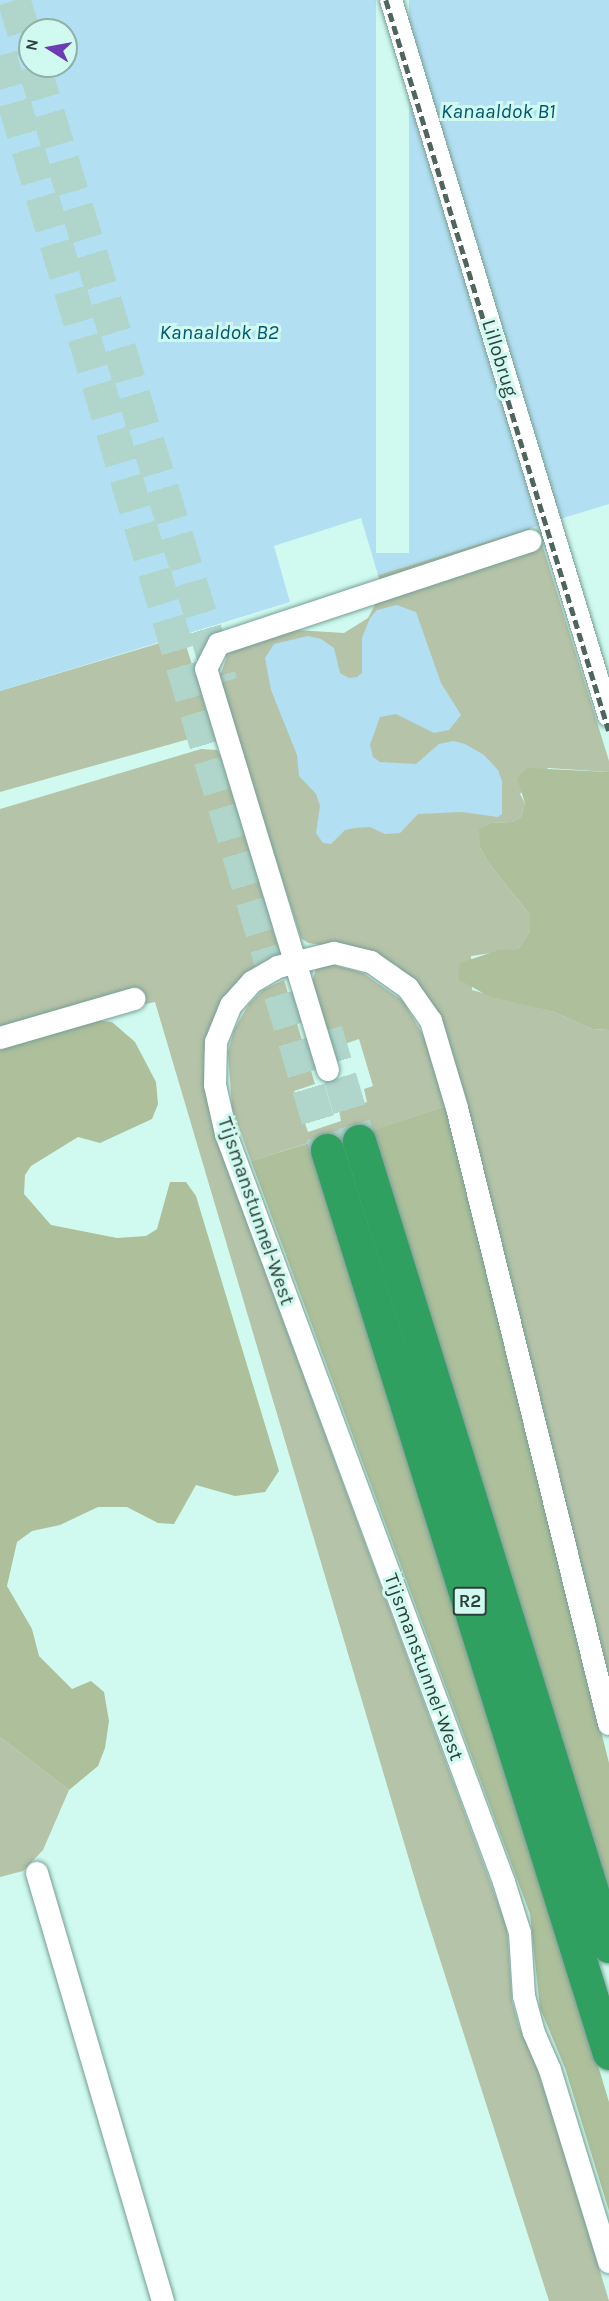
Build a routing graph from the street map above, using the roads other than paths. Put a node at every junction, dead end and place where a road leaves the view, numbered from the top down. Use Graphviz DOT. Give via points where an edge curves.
graph roads {
  1 [pos="391,0"];
  2 [pos="530,541"];
  3 [pos="609,716"];
  4 [pos="294,962"];
  5 [pos="134,999"];
  6 [pos="0,1038"];
  7 [pos="328,1070"];
  8 [pos="359,1141"];
  9 [pos="327,1150"];
  10 [pos="609,1724"];
  11 [pos="37,1873"];
  12 [pos="609,1946"];
  13 [pos="609,2053"];
  14 [pos="609,2262"];
  15 [pos="163,2301"];
  1 -- 3 [label="street, Lillobrug"];
  2 -- 4 [label="street" via="219,644 206,669"];
  4 -- 7 [label="street"];
  4 -- 10 [label="street, Tijsmanstunnel-West" via="334,953 371,962 408,988 431,1021 457,1108"];
  4 -- 14 [label="street, Tijsmanstunnel-West" via="252,982 231,1005 216,1042 215,1085 225,1134 504,1882 520,1933 524,1996 534,2033 550,2070"];
  5 -- 6 [label="street"];
  8 -- 12 [label="highway, R2"];
  9 -- 13 [label="highway, R2"];
  11 -- 15 [label="street"];
}
